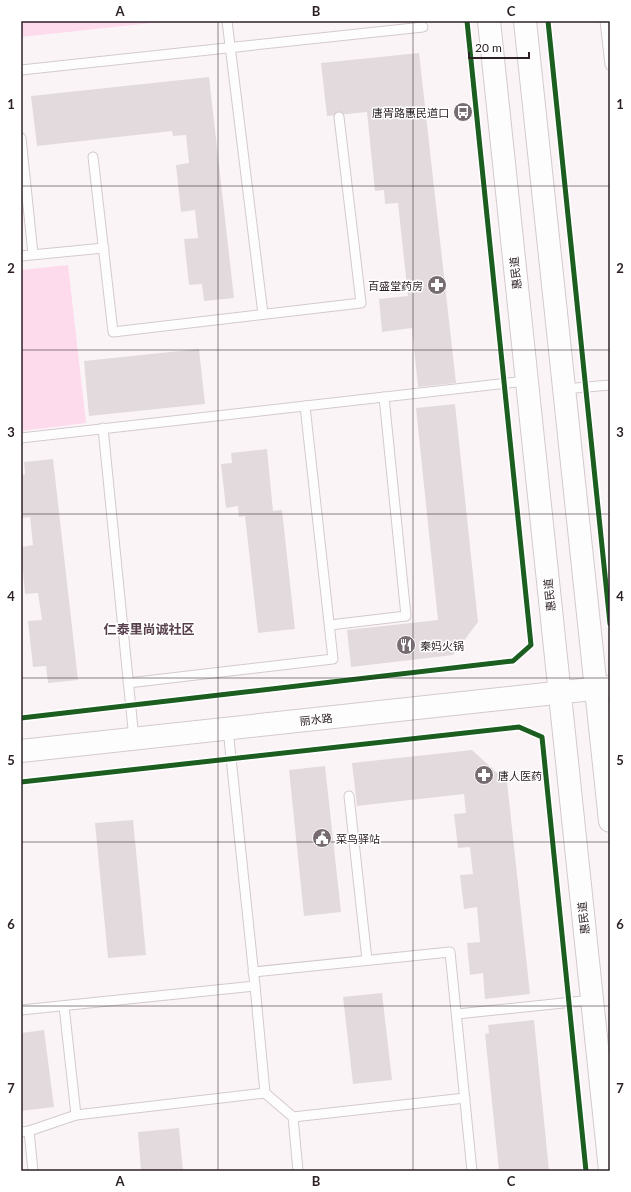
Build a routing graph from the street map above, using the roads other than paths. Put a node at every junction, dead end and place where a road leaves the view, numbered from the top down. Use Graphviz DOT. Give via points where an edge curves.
graph roads {
  1 [pos="227,21"];
  2 [pos="489,21"];
  3 [pos="526,21"];
  4 [pos="605,21"];
  5 [pos="423,27"];
  6 [pos="230,47"];
  7 [pos="610,65"];
  8 [pos="21,70"];
  9 [pos="339,117"];
  10 [pos="21,138"];
  11 [pos="93,157"];
  12 [pos="104,248"];
  13 [pos="34,254"];
  14 [pos="21,256"];
  15 [pos="263,314"];
  16 [pos="526,381"];
  17 [pos="610,385"];
  18 [pos="564,389"];
  19 [pos="384,397"];
  20 [pos="305,406"];
  21 [pos="103,428"];
  22 [pos="21,438"];
  23 [pos="330,625"];
  24 [pos="128,683"];
  25 [pos="603,688"];
  26 [pos="559,693"];
  27 [pos="228,729"];
  28 [pos="134,739"];
  29 [pos="21,751"];
  30 [pos="349,796"];
  31 [pos="610,821"];
  32 [pos="366,960"];
  33 [pos="253,972"];
  34 [pos="255,986"];
  35 [pos="592,1000"];
  36 [pos="64,1006"];
  37 [pos="21,1010"];
  38 [pos="456,1014"];
  39 [pos="265,1093"];
  40 [pos="465,1098"];
  41 [pos="76,1115"];
  42 [pos="293,1117"];
  43 [pos="25,1132"];
  44 [pos="610,1170"];
  45 [pos="34,1171"];
  46 [pos="298,1171"];
  47 [pos="472,1171"];
  1 -- 6 [label="lane"];
  2 -- 16 [label="main road, 惠民道"];
  3 -- 18 [label="main road"];
  4 -- 7 [label="lane"];
  5 -- 6 [label="lane"];
  6 -- 8 [label="lane"];
  6 -- 15 [label="lane"];
  9 -- 15 [label="lane" via="361,303"];
  10 -- 13 [label="lane"];
  11 -- 12 [label="lane"];
  12 -- 13 [label="lane"];
  12 -- 15 [label="lane" via="113,332"];
  13 -- 14 [label="lane"];
  16 -- 19 [label="lane"];
  16 -- 26 [label="main road, 惠民道"];
  17 -- 18 [label="lane"];
  18 -- 25 [label="main road"];
  19 -- 20 [label="lane"];
  19 -- 23 [label="lane" via="406,616"];
  20 -- 21 [label="lane"];
  20 -- 23 [label="lane"];
  21 -- 22 [label="lane"];
  21 -- 24 [label="lane"];
  23 -- 24 [label="lane" via="333,658"];
  24 -- 28 [label="lane"];
  25 -- 26 [label="main road, 丽水路"];
  25 -- 31 [label="main road"];
  26 -- 27 [label="main road, 丽水路"];
  26 -- 35 [label="main road, 惠民道"];
  27 -- 28 [label="main road, 丽水路"];
  27 -- 33 [label="lane"];
  28 -- 29 [label="main road, 丽水路"];
  30 -- 32 [label="lane"];
  32 -- 33 [label="lane"];
  32 -- 38 [label="lane" via="450,952"];
  33 -- 34 [label="lane"];
  34 -- 36 [label="lane"];
  34 -- 39 [label="lane"];
  35 -- 38 [label="lane"];
  35 -- 44 [label="main road, 惠民道"];
  36 -- 37 [label="lane"];
  36 -- 41 [label="lane"];
  38 -- 40 [label="lane"];
  39 -- 41 [label="lane"];
  39 -- 42 [label="lane"];
  40 -- 42 [label="lane"];
  40 -- 47 [label="lane"];
  41 -- 43 [label="lane"];
  42 -- 46 [label="lane"];
  43 -- 45 [label="lane"];
}
